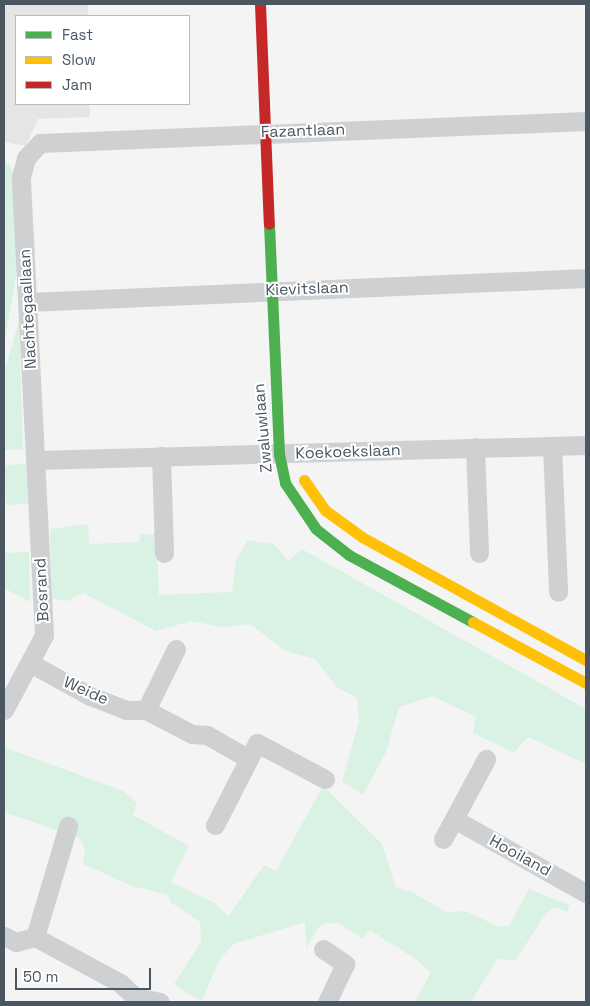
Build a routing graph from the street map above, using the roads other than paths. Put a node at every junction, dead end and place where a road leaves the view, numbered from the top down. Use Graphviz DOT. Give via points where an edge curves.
graph roads {
  1 [pos="260,4"];
  2 [pos="586,121"];
  3 [pos="276,127"];
  4 [pos="282,152"];
  5 [pos="26,158"];
  6 [pos="586,278"];
  7 [pos="283,286"];
  8 [pos="28,302"];
  9 [pos="289,309"];
  10 [pos="294,435"];
  11 [pos="586,445"];
  12 [pos="474,446"];
  13 [pos="552,446"];
  14 [pos="287,454"];
  15 [pos="162,456"];
  16 [pos="36,460"];
  17 [pos="164,553"];
  18 [pos="478,553"];
  19 [pos="558,592"];
  20 [pos="176,649"];
  21 [pos="586,660"];
  22 [pos="30,663"];
  23 [pos="586,683"];
  24 [pos="4,710"];
  25 [pos="146,710"];
  26 [pos="249,759"];
  27 [pos="486,759"];
  28 [pos="325,779"];
  29 [pos="454,819"];
  30 [pos="215,825"];
  31 [pos="68,826"];
  32 [pos="443,839"];
  33 [pos="586,893"];
  34 [pos="4,936"];
  35 [pos="35,938"];
  36 [pos="323,949"];
  37 [pos="160,1002"];
  38 [pos="327,1002"];
  1 -- 3 [label="main road, Zwaluwlaan"];
  2 -- 3 [label="street, Fazantlaan"];
  3 -- 4 [label="main road, Zwaluwlaan"];
  3 -- 5 [label="street, Fazantlaan" via="40,143"];
  3 -- 7 [label="main road, Zwaluwlaan"];
  5 -- 8 [label="street, Nachtegaallaan" via="21,176"];
  6 -- 7 [label="street, Kievitslaan"];
  7 -- 8 [label="street, Kievitslaan"];
  7 -- 9 [label="main road, Zwaluwlaan"];
  7 -- 14 [label="main road, Zwaluwlaan"];
  8 -- 16 [label="street, Nachtegaallaan"];
  10 -- 14 [label="main road, Zwaluwlaan"];
  11 -- 13 [label="street, Koekoekslaan"];
  12 -- 13 [label="street, Koekoekslaan"];
  12 -- 14 [label="street, Koekoekslaan"];
  12 -- 18 [label="street"];
  13 -- 19 [label="street"];
  14 -- 15 [label="street, Koekoekslaan"];
  14 -- 21 [label="main road, Zwaluwlaan" via="310,492 362,537"];
  14 -- 23 [label="main road, Zwaluwlaan" via="285,483 295,504 316,529 348,555"];
  15 -- 16 [label="street, Koekoekslaan"];
  15 -- 17 [label="street"];
  16 -- 22 [label="street, Bosrand" via="44,635"];
  20 -- 25 [label="street"];
  22 -- 24 [label="street, Bosrand"];
  22 -- 25 [label="street, Weide" via="90,696 126,710"];
  25 -- 26 [label="street, Weide" via="192,734 207,735"];
  26 -- 28 [label="street" via="257,743"];
  26 -- 30 [label="street"];
  27 -- 29 [label="street"];
  29 -- 32 [label="street"];
  29 -- 33 [label="street, Hooiland"];
  31 -- 35 [label="street"];
  34 -- 35 [label="street" via="16,942"];
  35 -- 37 [label="street" via="120,983 135,997"];
  36 -- 38 [label="street" via="345,964"];
}
